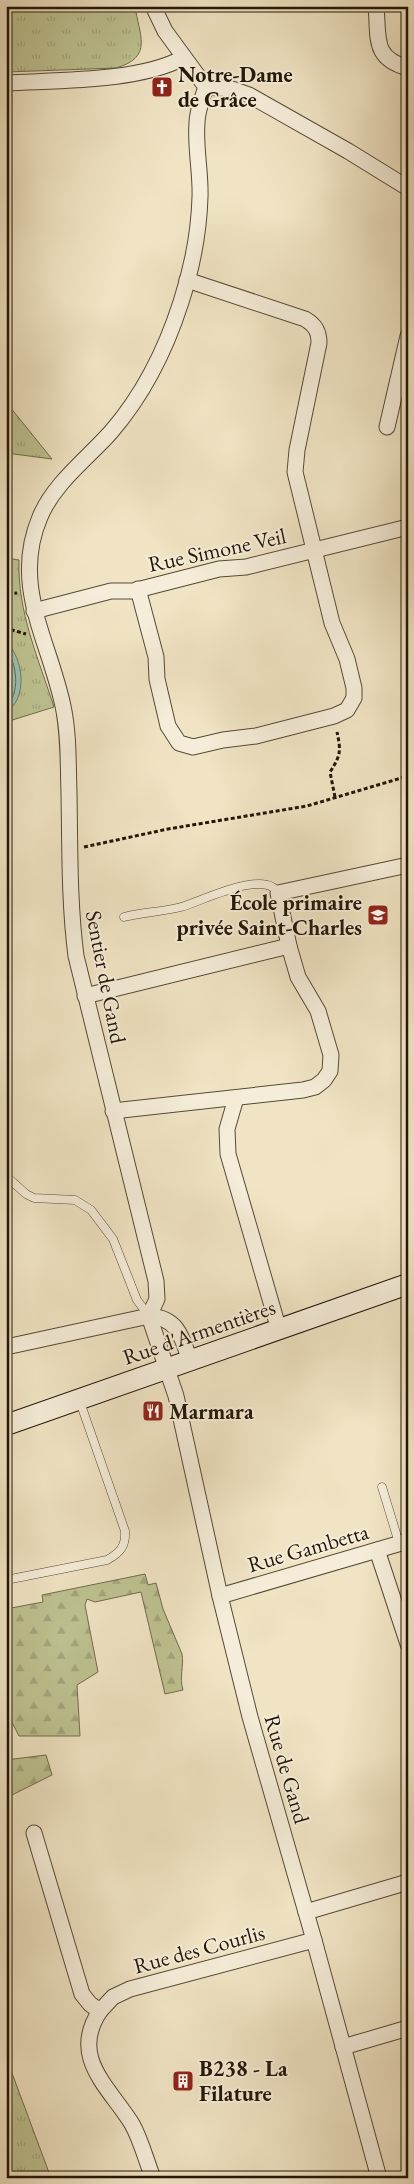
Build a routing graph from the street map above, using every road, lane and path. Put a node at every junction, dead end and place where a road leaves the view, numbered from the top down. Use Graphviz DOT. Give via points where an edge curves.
graph roads {
  1 [pos="153,6"];
  2 [pos="376,6"];
  3 [pos="183,58"];
  4 [pos="408,68"];
  5 [pos="6,83"];
  6 [pos="206,87"];
  7 [pos="408,188"];
  8 [pos="187,280"];
  9 [pos="408,336"];
  10 [pos="387,427"];
  11 [pos="408,527"];
  12 [pos="314,550"];
  13 [pos="138,589"];
  14 [pos="6,592"];
  15 [pos="6,598"];
  16 [pos="34,611"];
  17 [pos="6,625"];
  18 [pos="31,632"];
  19 [pos="334,716"];
  20 [pos="408,776"];
  21 [pos="336,797"];
  22 [pos="70,850"];
  23 [pos="408,865"];
  24 [pos="278,893"];
  25 [pos="124,917"];
  26 [pos="290,946"];
  27 [pos="85,996"];
  28 [pos="236,1098"];
  29 [pos="113,1111"];
  30 [pos="6,1176"];
  31 [pos="408,1284"];
  32 [pos="149,1316"];
  33 [pos="279,1330"];
  34 [pos="6,1347"];
  35 [pos="190,1361"];
  36 [pos="167,1369"];
  37 [pos="79,1400"];
  38 [pos="6,1425"];
  39 [pos="382,1487"];
  40 [pos="403,1542"];
  41 [pos="377,1550"];
  42 [pos="6,1580"];
  43 [pos="220,1596"];
  44 [pos="408,1644"];
  45 [pos="34,1833"];
  46 [pos="408,1882"];
  47 [pos="306,1912"];
  48 [pos="314,1940"];
  49 [pos="100,2011"];
  50 [pos="408,2028"];
  51 [pos="343,2047"];
  52 [pos="152,2178"];
  53 [pos="380,2178"];
  1 -- 3 [label="street" via="165,32"];
  2 -- 4 [label="street" via="382,53 390,62"];
  3 -- 5 [label="street" via="151,71"];
  3 -- 6 [label="street"];
  6 -- 7 [label="street" via="241,91"];
  6 -- 8 [label="street, Sentier de Gand" via="197,120 200,212"];
  8 -- 12 [label="street" via="305,319 318,332 295,462 296,480"];
  8 -- 16 [label="street, Sentier de Gand" via="169,335 137,396 120,422 60,486 43,509 28,562"];
  9 -- 10 [label="street"];
  11 -- 12 [label="street, Rue Simone Veil"];
  12 -- 13 [label="street, Rue Simone Veil" via="246,567 212,570"];
  12 -- 19 [label="street" via="332,623 347,659 354,688 350,707"];
  13 -- 16 [label="street, Rue Simone Veil" via="111,591"];
  13 -- 19 [label="street" via="156,658 157,679 168,726 179,743 188,747 199,746 256,736"];
  14 -- 15 [label="path"];
  16 -- 22 [label="street, Sentier de Gand" via="66,720"];
  17 -- 18 [label="path" via="22,634"];
  19 -- 21 [label="path" via="340,747 339,758 330,772"];
  20 -- 21 [label="path"];
  21 -- 22 [label="path" via="307,806"];
  22 -- 27 [label="street, Sentier de Gand" via="72,926"];
  23 -- 24 [label="street"];
  24 -- 25 [label="lane" via="269,884 236,887 182,906"];
  24 -- 26 [label="street"];
  26 -- 27 [label="street"];
  26 -- 28 [label="street" via="298,977 318,1011 331,1055 330,1071 320,1084 309,1089"];
  27 -- 29 [label="street, Sentier de Gand"];
  28 -- 29 [label="street"];
  28 -- 33 [label="street" via="227,1129 228,1154"];
  29 -- 32 [label="street, Sentier de Gand" via="156,1281 157,1299"];
  30 -- 32 [label="lane" via="34,1198 75,1200 91,1210 113,1239 137,1300"];
  31 -- 33 [label="main road, Rue d'Armentières"];
  32 -- 34 [label="street"];
  32 -- 35 [label="street" via="164,1318 174,1325"];
  32 -- 36 [label="street, Rue de Gand"];
  33 -- 35 [label="main road, Rue d'Armentières"];
  35 -- 36 [label="main road, Rue d'Armentières"];
  36 -- 37 [label="main road, Rue d'Armentières"];
  36 -- 43 [label="street, Rue de Gand" via="176,1396"];
  37 -- 38 [label="main road, Rue d'Armentières"];
  37 -- 42 [label="lane" via="125,1530 125,1544 107,1560"];
  39 -- 40 [label="lane"];
  40 -- 41 [label="street, Rue Gambetta"];
  41 -- 43 [label="street, Rue Gambetta"];
  41 -- 44 [label="street"];
  43 -- 47 [label="street, Rue de Gand" via="250,1717"];
  45 -- 49 [label="street" via="82,1994"];
  46 -- 47 [label="street"];
  47 -- 48 [label="street, Rue de Gand"];
  48 -- 49 [label="street, Rue des Courlis" via="130,1989 113,1997"];
  48 -- 51 [label="street, Rue de Gand"];
  49 -- 52 [label="street, Rue des Courlis" via="89,2036 95,2071 132,2125"];
  50 -- 51 [label="street"];
  51 -- 53 [label="street, Rue de Gand"];
}
